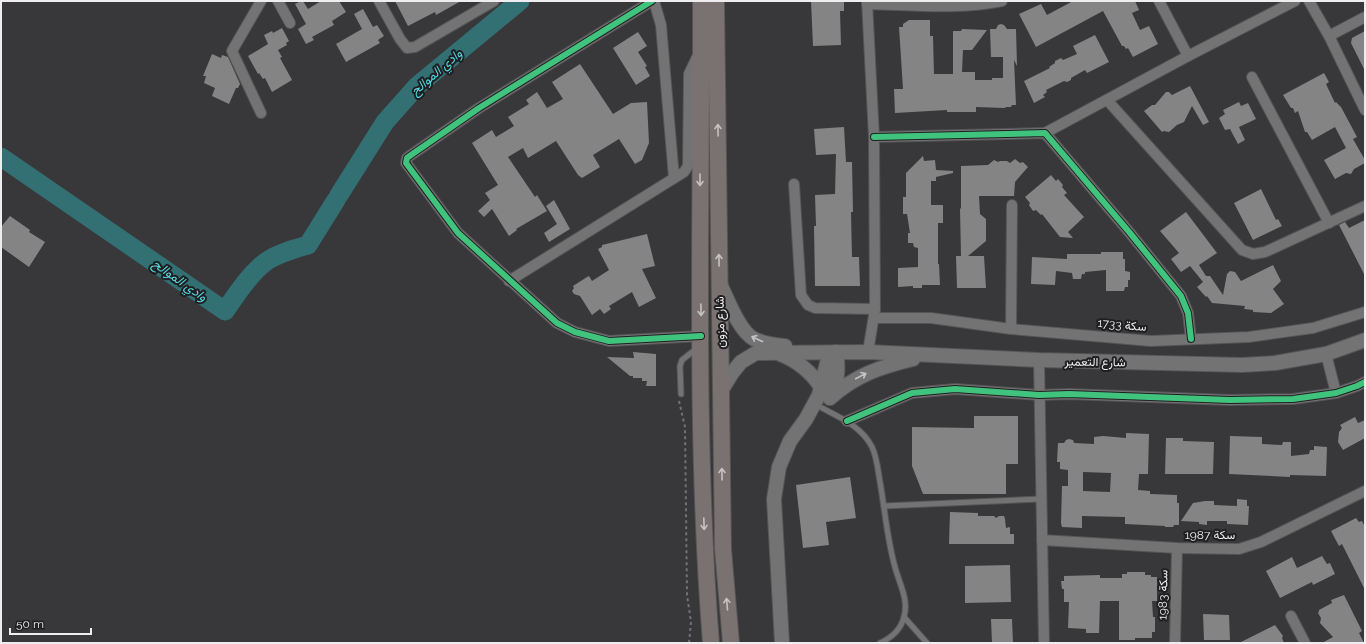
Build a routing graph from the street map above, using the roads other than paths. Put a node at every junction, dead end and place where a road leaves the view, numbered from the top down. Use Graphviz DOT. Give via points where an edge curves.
graph roads {
  1 [pos="261,1"];
  2 [pos="278,1"];
  3 [pos="379,1"];
  4 [pos="494,1"];
  5 [pos="653,1"];
  6 [pos="701,1"];
  7 [pos="716,1"];
  8 [pos="1002,1"];
  9 [pos="1159,1"];
  10 [pos="1295,1"];
  11 [pos="1309,1"];
  12 [pos="867,3"];
  13 [pos="939,4"];
  14 [pos="1365,17"];
  15 [pos="290,23"];
  16 [pos="1330,36"];
  17 [pos="701,48"];
  18 [pos="1188,56"];
  19 [pos="1252,78"];
  20 [pos="1107,100"];
  21 [pos="1365,110"];
  22 [pos="261,114"];
  23 [pos="1045,133"];
  24 [pos="874,137"];
  25 [pos="674,178"];
  26 [pos="794,184"];
  27 [pos="1012,205"];
  28 [pos="1365,206"];
  29 [pos="1329,223"];
  30 [pos="509,281"];
  31 [pos="719,284"];
  32 [pos="1365,312"];
  33 [pos="874,314"];
  34 [pos="1011,329"];
  35 [pos="1191,339"];
  36 [pos="1365,340"];
  37 [pos="701,341"];
  38 [pos="829,352"];
  39 [pos="868,352"];
  40 [pos="778,353"];
  41 [pos="1326,354"];
  42 [pos="928,356"];
  43 [pos="1039,360"];
  44 [pos="1365,382"];
  45 [pos="821,387"];
  46 [pos="721,391"];
  47 [pos="1336,393"];
  48 [pos="681,394"];
  49 [pos="1039,395"];
  50 [pos="826,403"];
  51 [pos="806,419"];
  52 [pos="848,421"];
  53 [pos="1365,491"];
  54 [pos="1041,499"];
  55 [pos="884,506"];
  56 [pos="1042,540"];
  57 [pos="1177,548"];
  58 [pos="1291,616"];
  59 [pos="904,617"];
  60 [pos="711,643"];
  61 [pos="731,643"];
  62 [pos="782,643"];
  63 [pos="880,643"];
  64 [pos="927,643"];
  65 [pos="1044,643"];
  66 [pos="1174,643"];
  67 [pos="1305,643"];
  1 -- 22 [label="street" via="232,51"];
  2 -- 15 [label="street"];
  3 -- 4 [label="street" via="407,48 415,47"];
  5 -- 25 [label="street" via="661,25"];
  5 -- 30 [label="street" via="479,108 407,158 406,163 458,233"];
  6 -- 17 [label="main road, شارع مزون"];
  31 -- 7 [label="main road, شارع مزون, one-way"];
  8 -- 13 [label="street" via="988,4"];
  9 -- 18 [label="street"];
  10 -- 18 [label="street"];
  11 -- 16 [label="street"];
  12 -- 13 [label="street"];
  12 -- 24 [label="street"];
  14 -- 16 [label="street"];
  16 -- 21 [label="street"];
  17 -- 25 [label="street" via="689,74 688,166"];
  17 -- 37 [label="main road, شارع مزون, one-way"];
  18 -- 20 [label="street"];
  19 -- 29 [label="street"];
  20 -- 23 [label="street"];
  20 -- 29 [label="street" via="1242,250 1253,254 1265,252"];
  23 -- 24 [label="street"];
  23 -- 35 [label="street" via="1181,296 1188,313"];
  24 -- 33 [label="street"];
  25 -- 30 [label="street"];
  26 -- 33 [label="street, سكة 1733" via="801,295 808,305 815,308"];
  27 -- 34 [label="street"];
  28 -- 29 [label="street"];
  30 -- 37 [label="street" via="557,323 575,332 609,341"];
  38 -- 31 [label="main road, شارع التعمير, one-way" via="770,344 754,339 744,331"];
  31 -- 46 [label="main road, شارع مزون"];
  32 -- 35 [label="street, سكة 1733" via="1313,328 1249,337"];
  33 -- 34 [label="street, سكة 1733" via="931,318"];
  33 -- 39 [label="street"];
  34 -- 35 [label="street, سكة 1733" via="1152,341"];
  36 -- 41 [label="main road, شارع التعمير"];
  37 -- 48 [label="lane" via="682,360"];
  37 -- 60 [label="main road, شارع مزون, one-way" via="706,571"];
  38 -- 39 [label="main road, شارع التعمير"];
  38 -- 40 [label="main road, شارع التعمير"];
  38 -- 45 [label="main road"];
  38 -- 50 [label="main road" via="838,361 834,388"];
  39 -- 42 [label="main road, شارع التعمير"];
  40 -- 45 [label="main road" via="803,366"];
  40 -- 46 [label="main road, شارع التعمير" via="756,353 741,362"];
  41 -- 43 [label="main road, شارع التعمير" via="1275,363 1242,365"];
  41 -- 47 [label="street"];
  42 -- 43 [label="main road, شارع التعمير"];
  50 -- 42 [label="main road, one-way" via="849,383 870,372"];
  43 -- 49 [label="street"];
  44 -- 47 [label="street"];
  45 -- 51 [label="main road"];
  61 -- 46 [label="main road, شارع مزون, one-way" via="722,549"];
  47 -- 49 [label="street" via="1293,399 1230,400"];
  49 -- 52 [label="street" via="954,389 912,393"];
  49 -- 54 [label="street"];
  50 -- 51 [label="main road"];
  50 -- 52 [label="lane"];
  51 -- 62 [label="main road" via="790,440 784,453 774,499"];
  52 -- 55 [label="lane" via="872,447"];
  53 -- 57 [label="street, سكة 1987" via="1261,542 1240,549"];
  54 -- 55 [label="lane"];
  54 -- 56 [label="street"];
  55 -- 59 [label="lane" via="892,559 906,604"];
  56 -- 57 [label="street, سكة 1987"];
  56 -- 65 [label="street"];
  57 -- 66 [label="street, سكة 1983"];
  58 -- 67 [label="street"];
  59 -- 63 [label="lane" via="889,639"];
  59 -- 64 [label="lane"];
}
